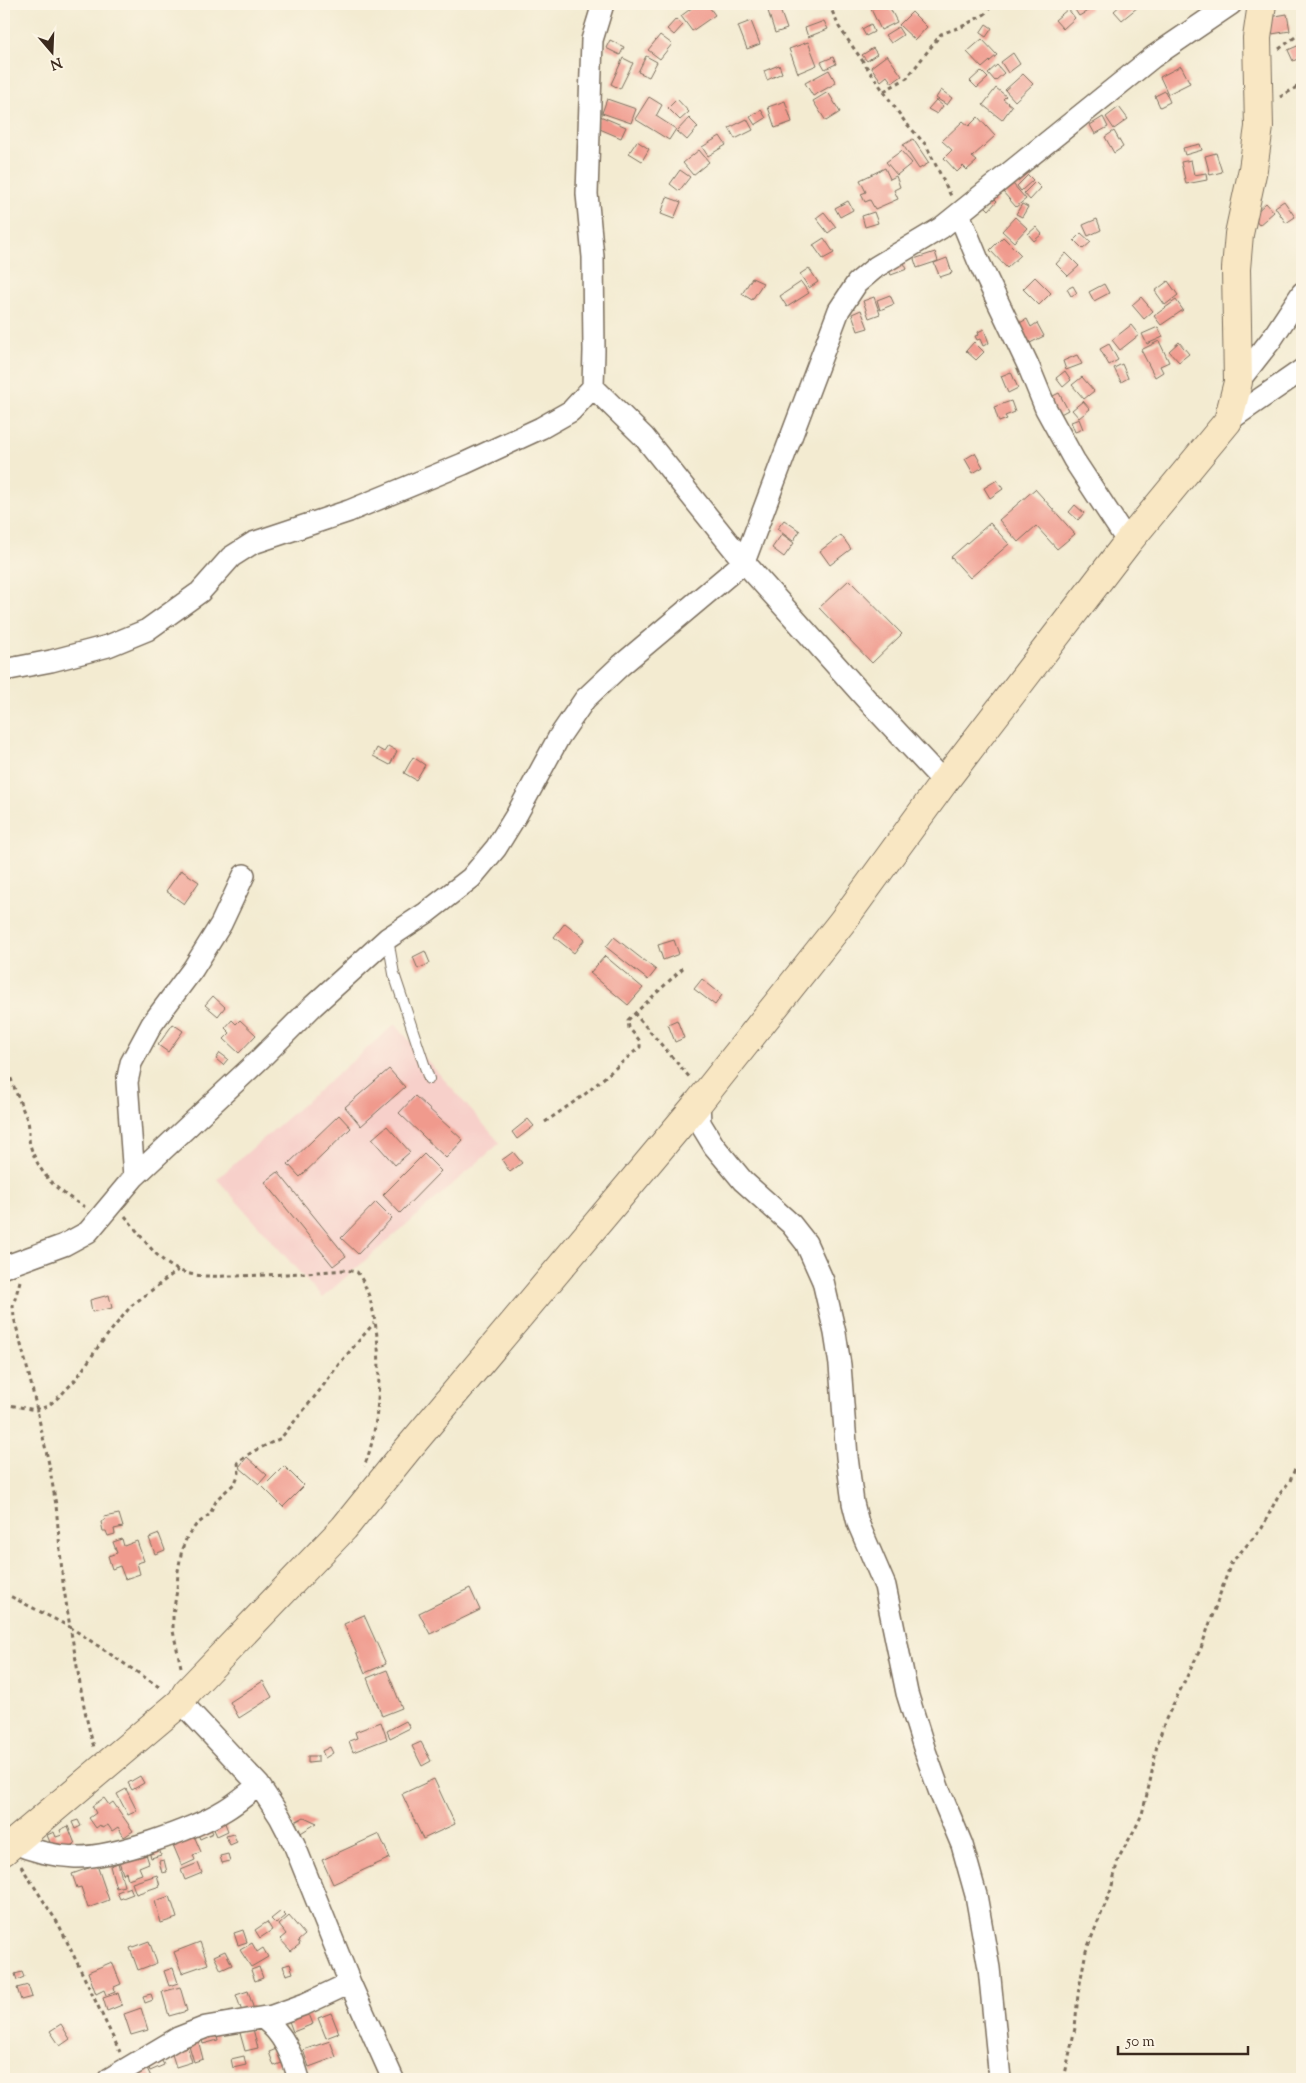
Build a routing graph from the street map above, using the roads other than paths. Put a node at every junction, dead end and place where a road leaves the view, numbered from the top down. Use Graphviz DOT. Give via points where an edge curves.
graph roads {
  1 [pos="603,4"];
  2 [pos="1230,4"];
  3 [pos="1262,4"];
  4 [pos="959,214"];
  5 [pos="1302,293"];
  6 [pos="1302,370"];
  7 [pos="1238,382"];
  8 [pos="593,387"];
  9 [pos="1228,421"];
  10 [pos="1128,542"];
  11 [pos="744,562"];
  12 [pos="4,670"];
  13 [pos="944,782"];
  14 [pos="244,875"];
  15 [pos="388,938"];
  16 [pos="429,1079"];
  17 [pos="702,1098"];
  18 [pos="134,1177"];
  19 [pos="14,1263"];
  20 [pos="184,1697"];
  21 [pos="259,1785"];
  22 [pos="7,1847"];
  23 [pos="350,1983"];
  24 [pos="263,2018"];
  25 [pos="118,2074"];
  26 [pos="299,2079"];
  27 [pos="393,2079"];
  28 [pos="1000,2079"];
  1 -- 8 [label="street" via="592,40 587,194 593,257"];
  2 -- 4 [label="street" via="1153,57"];
  3 -- 7 [label="street" via="1257,38 1258,142 1242,214 1236,269"];
  4 -- 10 [label="street" via="1046,409 1074,460"];
  4 -- 11 [label="street" via="857,282 839,310"];
  5 -- 7 [label="street"];
  6 -- 9 [label="street"];
  7 -- 9 [label="street"];
  8 -- 11 [label="street" via="644,437"];
  8 -- 12 [label="street" via="571,410 506,444 349,511 252,543 231,557 200,592 147,630 108,646"];
  9 -- 10 [label="street"];
  10 -- 13 [label="street"];
  11 -- 13 [label="street"];
  11 -- 15 [label="street" via="585,699 559,737 496,848 471,878"];
  13 -- 17 [label="street" via="842,922"];
  14 -- 18 [label="street" via="216,931 193,969 152,1024 131,1063 127,1082"];
  15 -- 16 [label="lane" via="394,974"];
  15 -- 18 [label="street"];
  17 -- 20 [label="street" via="344,1528"];
  17 -- 28 [label="street" via="700,1123 714,1146 743,1181 806,1242 823,1281 840,1365 853,1503 858,1523 885,1586 907,1693 938,1790 962,1845 976,1895 986,1940"];
  18 -- 19 [label="street" via="81,1237"];
  20 -- 21 [label="street"];
  20 -- 22 [label="street"];
  21 -- 22 [label="street" via="226,1810 203,1822 113,1852 76,1857"];
  21 -- 23 [label="street" via="294,1844"];
  23 -- 24 [label="street" via="305,2004"];
  23 -- 27 [label="street"];
  24 -- 25 [label="street" via="206,2027 178,2038"];
  24 -- 26 [label="street" via="282,2036"];
}
